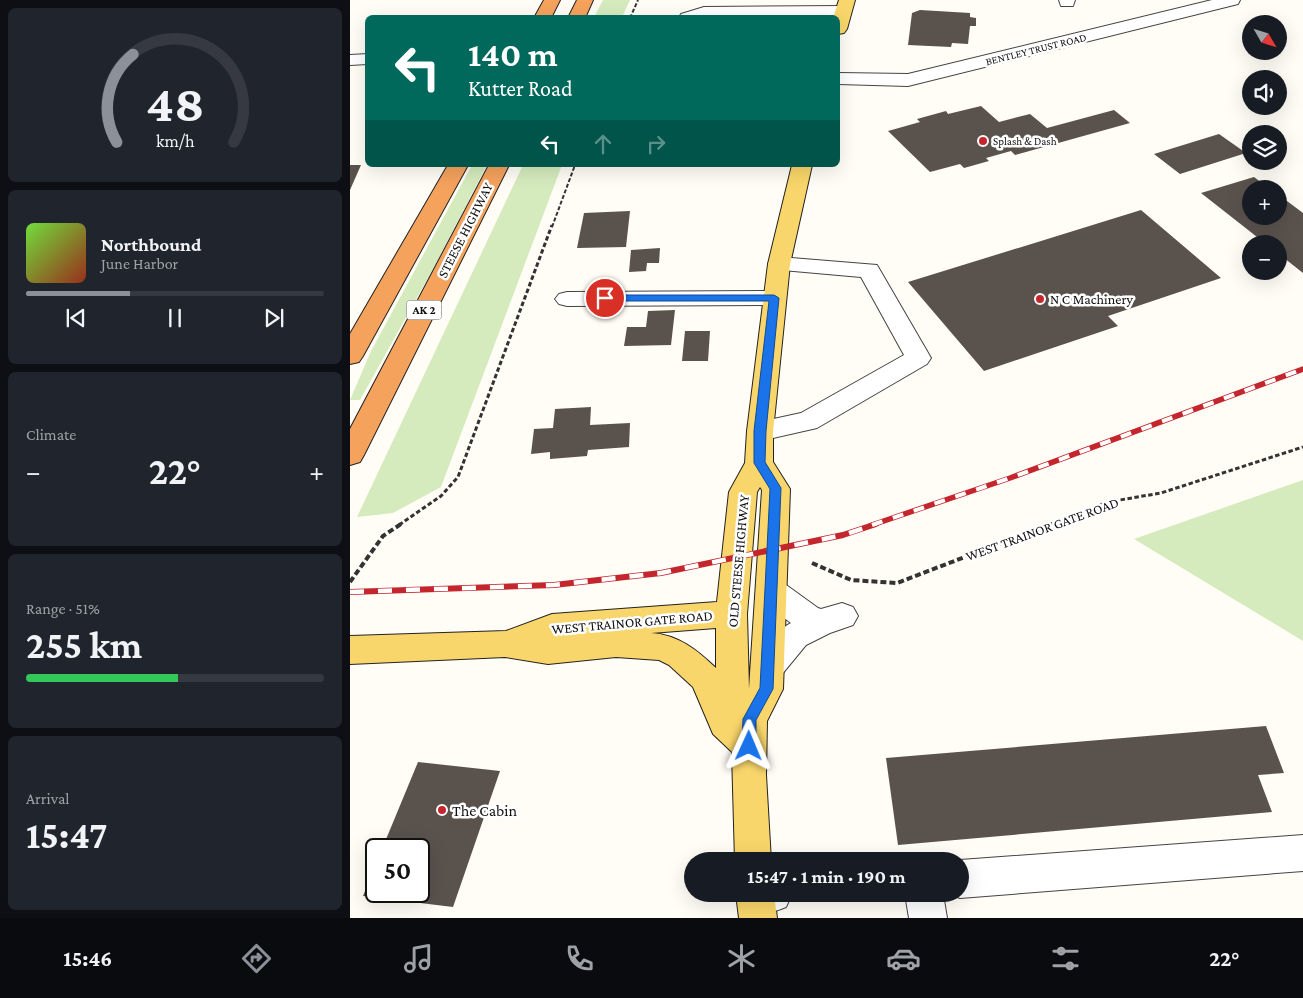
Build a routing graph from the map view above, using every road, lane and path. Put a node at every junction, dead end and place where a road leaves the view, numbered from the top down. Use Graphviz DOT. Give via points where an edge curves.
graph roads {
  1 [pos="552,0"];
  2 [pos="586,0"];
  3 [pos="638,0"];
  4 [pos="1232,0"];
  5 [pos="845,6"];
  6 [pos="544,15"];
  7 [pos="578,15"];
  8 [pos="631,15"];
  9 [pos="696,15"];
  10 [pos="840,22"];
  11 [pos="365,59"];
  12 [pos="350,60"];
  13 [pos="840,79"];
  14 [pos="457,167"];
  15 [pos="498,167"];
  16 [pos="574,167"];
  17 [pos="802,167"];
  18 [pos="780,264"];
  19 [pos="774,298"];
  20 [pos="567,299"];
  21 [pos="350,356"];
  22 [pos="760,431"];
  23 [pos="1303,447"];
  24 [pos="350,455"];
  25 [pos="759,463"];
  26 [pos="812,563"];
  27 [pos="350,582"];
  28 [pos="771,591"];
  29 [pos="731,614"];
  30 [pos="505,644"];
  31 [pos="350,650"];
  32 [pos="767,679"];
  33 [pos="749,732"];
  34 [pos="756,852"];
  35 [pos="1303,853"];
  36 [pos="969,878"];
  37 [pos="925,902"];
  38 [pos="928,918"];
  1 -- 6 [label="highway"];
  2 -- 7 [label="highway"];
  3 -- 8 [label="path"];
  4 -- 13 [label="street, BENTLEY TRUST ROAD" via="908,80"];
  5 -- 9 [label="street"];
  5 -- 10 [label="main road"];
  11 -- 12 [label="street"];
  14 -- 21 [label="highway"];
  15 -- 24 [label="highway, STEESE HIGHWAY / AK 2"];
  16 -- 27 [label="path" via="458,477 441,496 383,536"];
  17 -- 18 [label="main road, OLD STEESE HIGHWAY"];
  18 -- 19 [label="main road, OLD STEESE HIGHWAY"];
  18 -- 22 [label="street" via="869,270 918,358 808,421"];
  19 -- 20 [label="street"];
  19 -- 22 [label="main road, OLD STEESE HIGHWAY"];
  22 -- 25 [label="main road, OLD STEESE HIGHWAY"];
  23 -- 26 [label="path, WEST TRAINOR GATE ROAD" via="1161,493 1108,502 897,583 851,580"];
  25 -- 28 [label="main road" via="776,488"];
  25 -- 29 [label="main road, OLD STEESE HIGHWAY" via="743,492"];
  28 -- 32 [label="main road"];
  28 -- 32 [label="street" via="800,613 831,619 795,636"];
  29 -- 30 [label="main road, WEST TRAINOR GATE ROAD" via="552,627"];
  29 -- 32 [label="main road" via="748,632 751,669"];
  29 -- 33 [label="main road, OLD STEESE HIGHWAY" via="733,692"];
  30 -- 31 [label="main road, WEST TRAINOR GATE ROAD"];
  30 -- 33 [label="main road, WEST TRAINOR GATE ROAD" via="548,650 616,644 661,647 680,655 706,678 725,724"];
  32 -- 33 [label="main road"];
  33 -- 34 [label="main road"];
  35 -- 36 [label="street"];
  37 -- 38 [label="street"];
}
